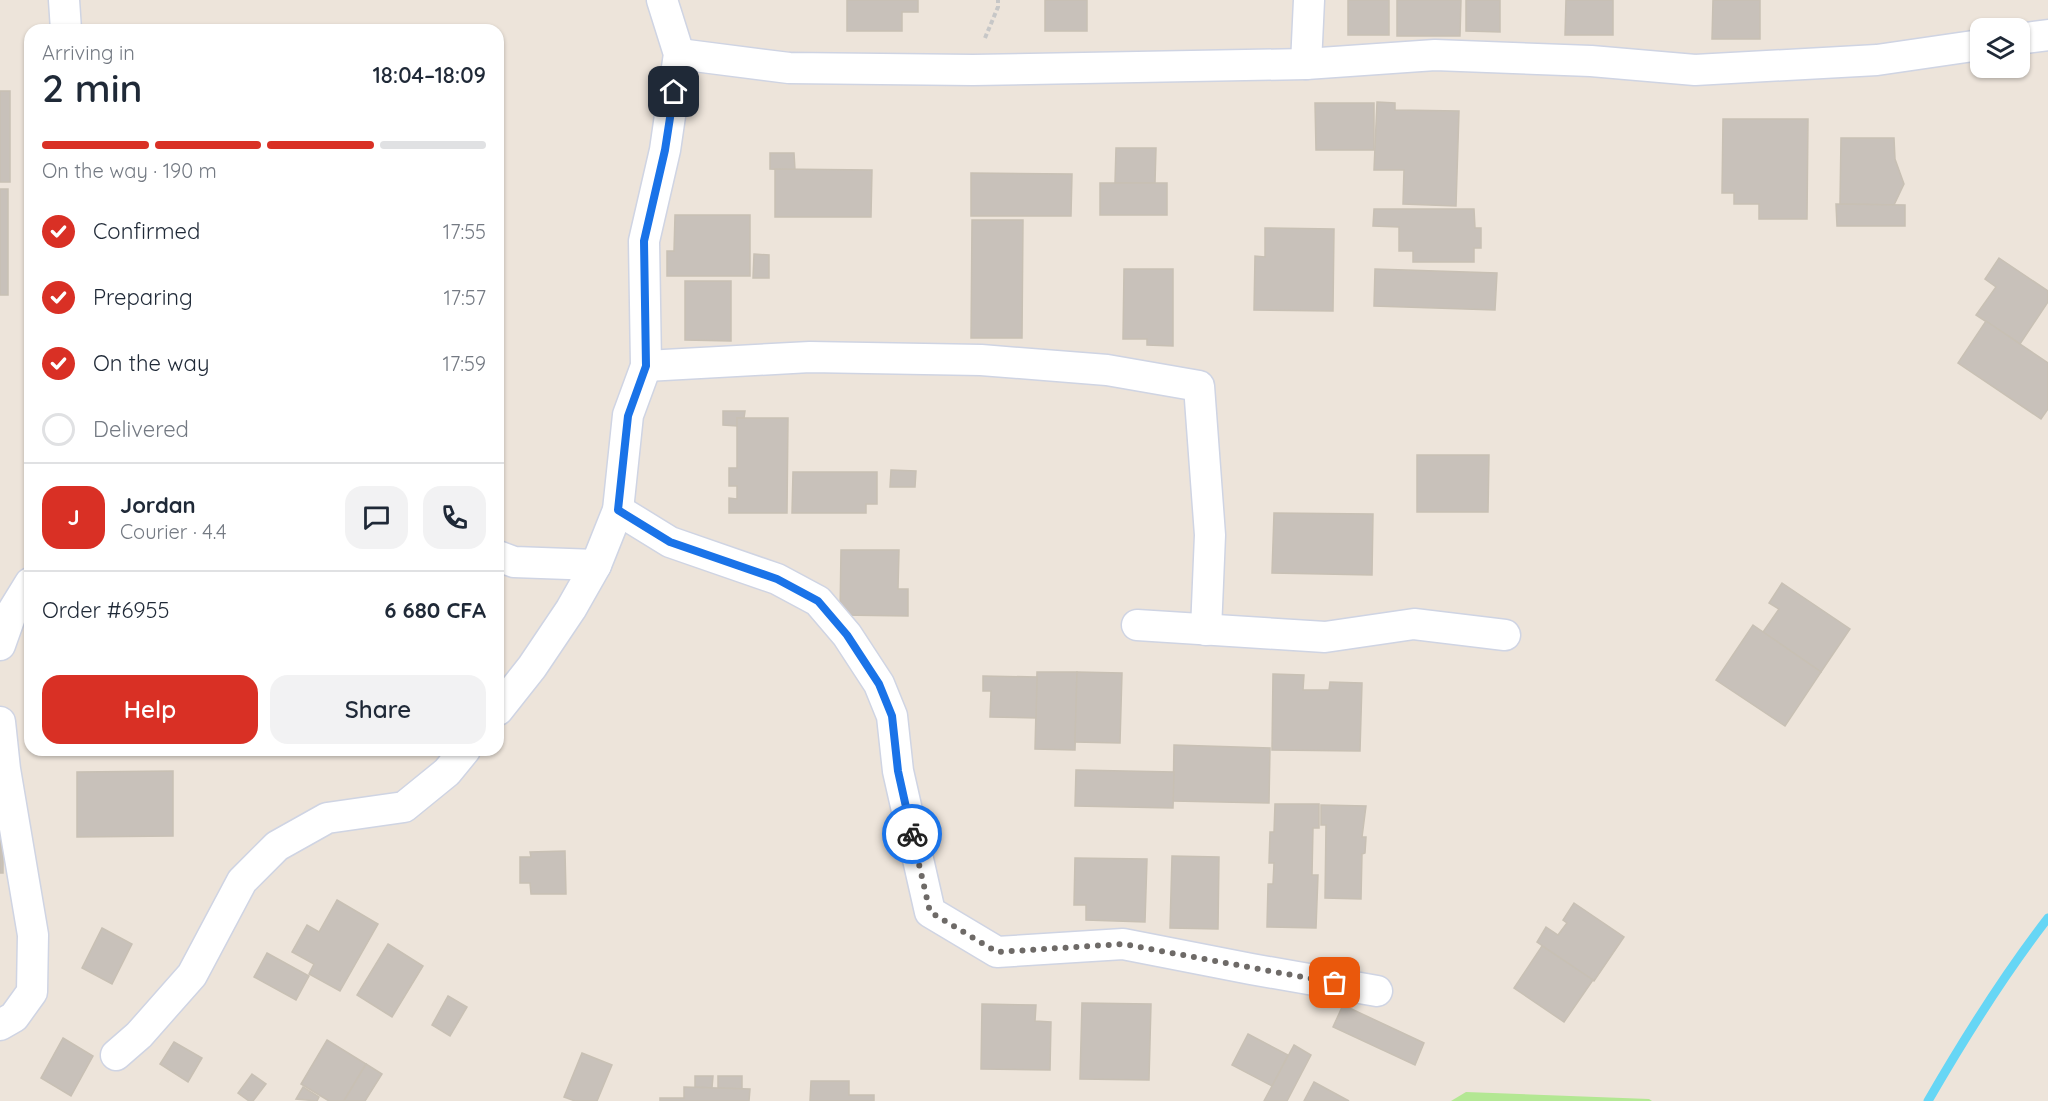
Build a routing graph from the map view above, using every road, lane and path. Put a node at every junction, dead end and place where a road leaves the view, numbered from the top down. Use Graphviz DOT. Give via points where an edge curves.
graph roads {
  1 [pos="64,0"];
  2 [pos="662,0"];
  3 [pos="998,0"];
  4 [pos="1309,0"];
  5 [pos="66,24"];
  6 [pos="2048,35"];
  7 [pos="2030,37"];
  8 [pos="1970,46"];
  9 [pos="679,54"];
  10 [pos="1306,64"];
  11 [pos="973,70"];
  12 [pos="646,366"];
  13 [pos="618,510"];
  14 [pos="504,558"];
  15 [pos="596,565"];
  16 [pos="24,591"];
  17 [pos="5,617"];
  18 [pos="1137,625"];
  19 [pos="1206,630"];
  20 [pos="1505,635"];
  21 [pos="0,645"];
  22 [pos="504,703"];
  23 [pos="0,727"];
  24 [pos="460,756"];
  25 [pos="1377,991"];
  26 [pos="0,1025"];
  27 [pos="116,1055"];
  1 -- 5 [label="street"];
  2 -- 9 [label="street"];
  3 -- 11 [label="path"];
  4 -- 10 [label="street"];
  6 -- 7 [label="street"];
  8 -- 10 [label="street" via="1877,60 1695,70 1591,61 1434,55"];
  9 -- 11 [label="street" via="789,68"];
  9 -- 12 [label="street" via="665,150 644,241"];
  10 -- 11 [label="street"];
  12 -- 13 [label="street" via="628,416"];
  12 -- 19 [label="street" via="810,357 981,360 1107,370 1199,386 1210,535"];
  13 -- 15 [label="street"];
  13 -- 25 [label="street" via="670,542 777,579 818,601 847,635 879,684 892,716 898,771 930,912 997,952 1123,944"];
  14 -- 15 [label="street" via="514,562"];
  15 -- 22 [label="street" via="532,668"];
  16 -- 17 [label="street"];
  17 -- 21 [label="street"];
  18 -- 19 [label="street"];
  19 -- 20 [label="street" via="1325,637 1414,624"];
  23 -- 26 [label="street" via="33,946 32,992 14,1017"];
  24 -- 27 [label="street" via="447,772 404,807 327,818 277,846 242,881 192,975"];
}
